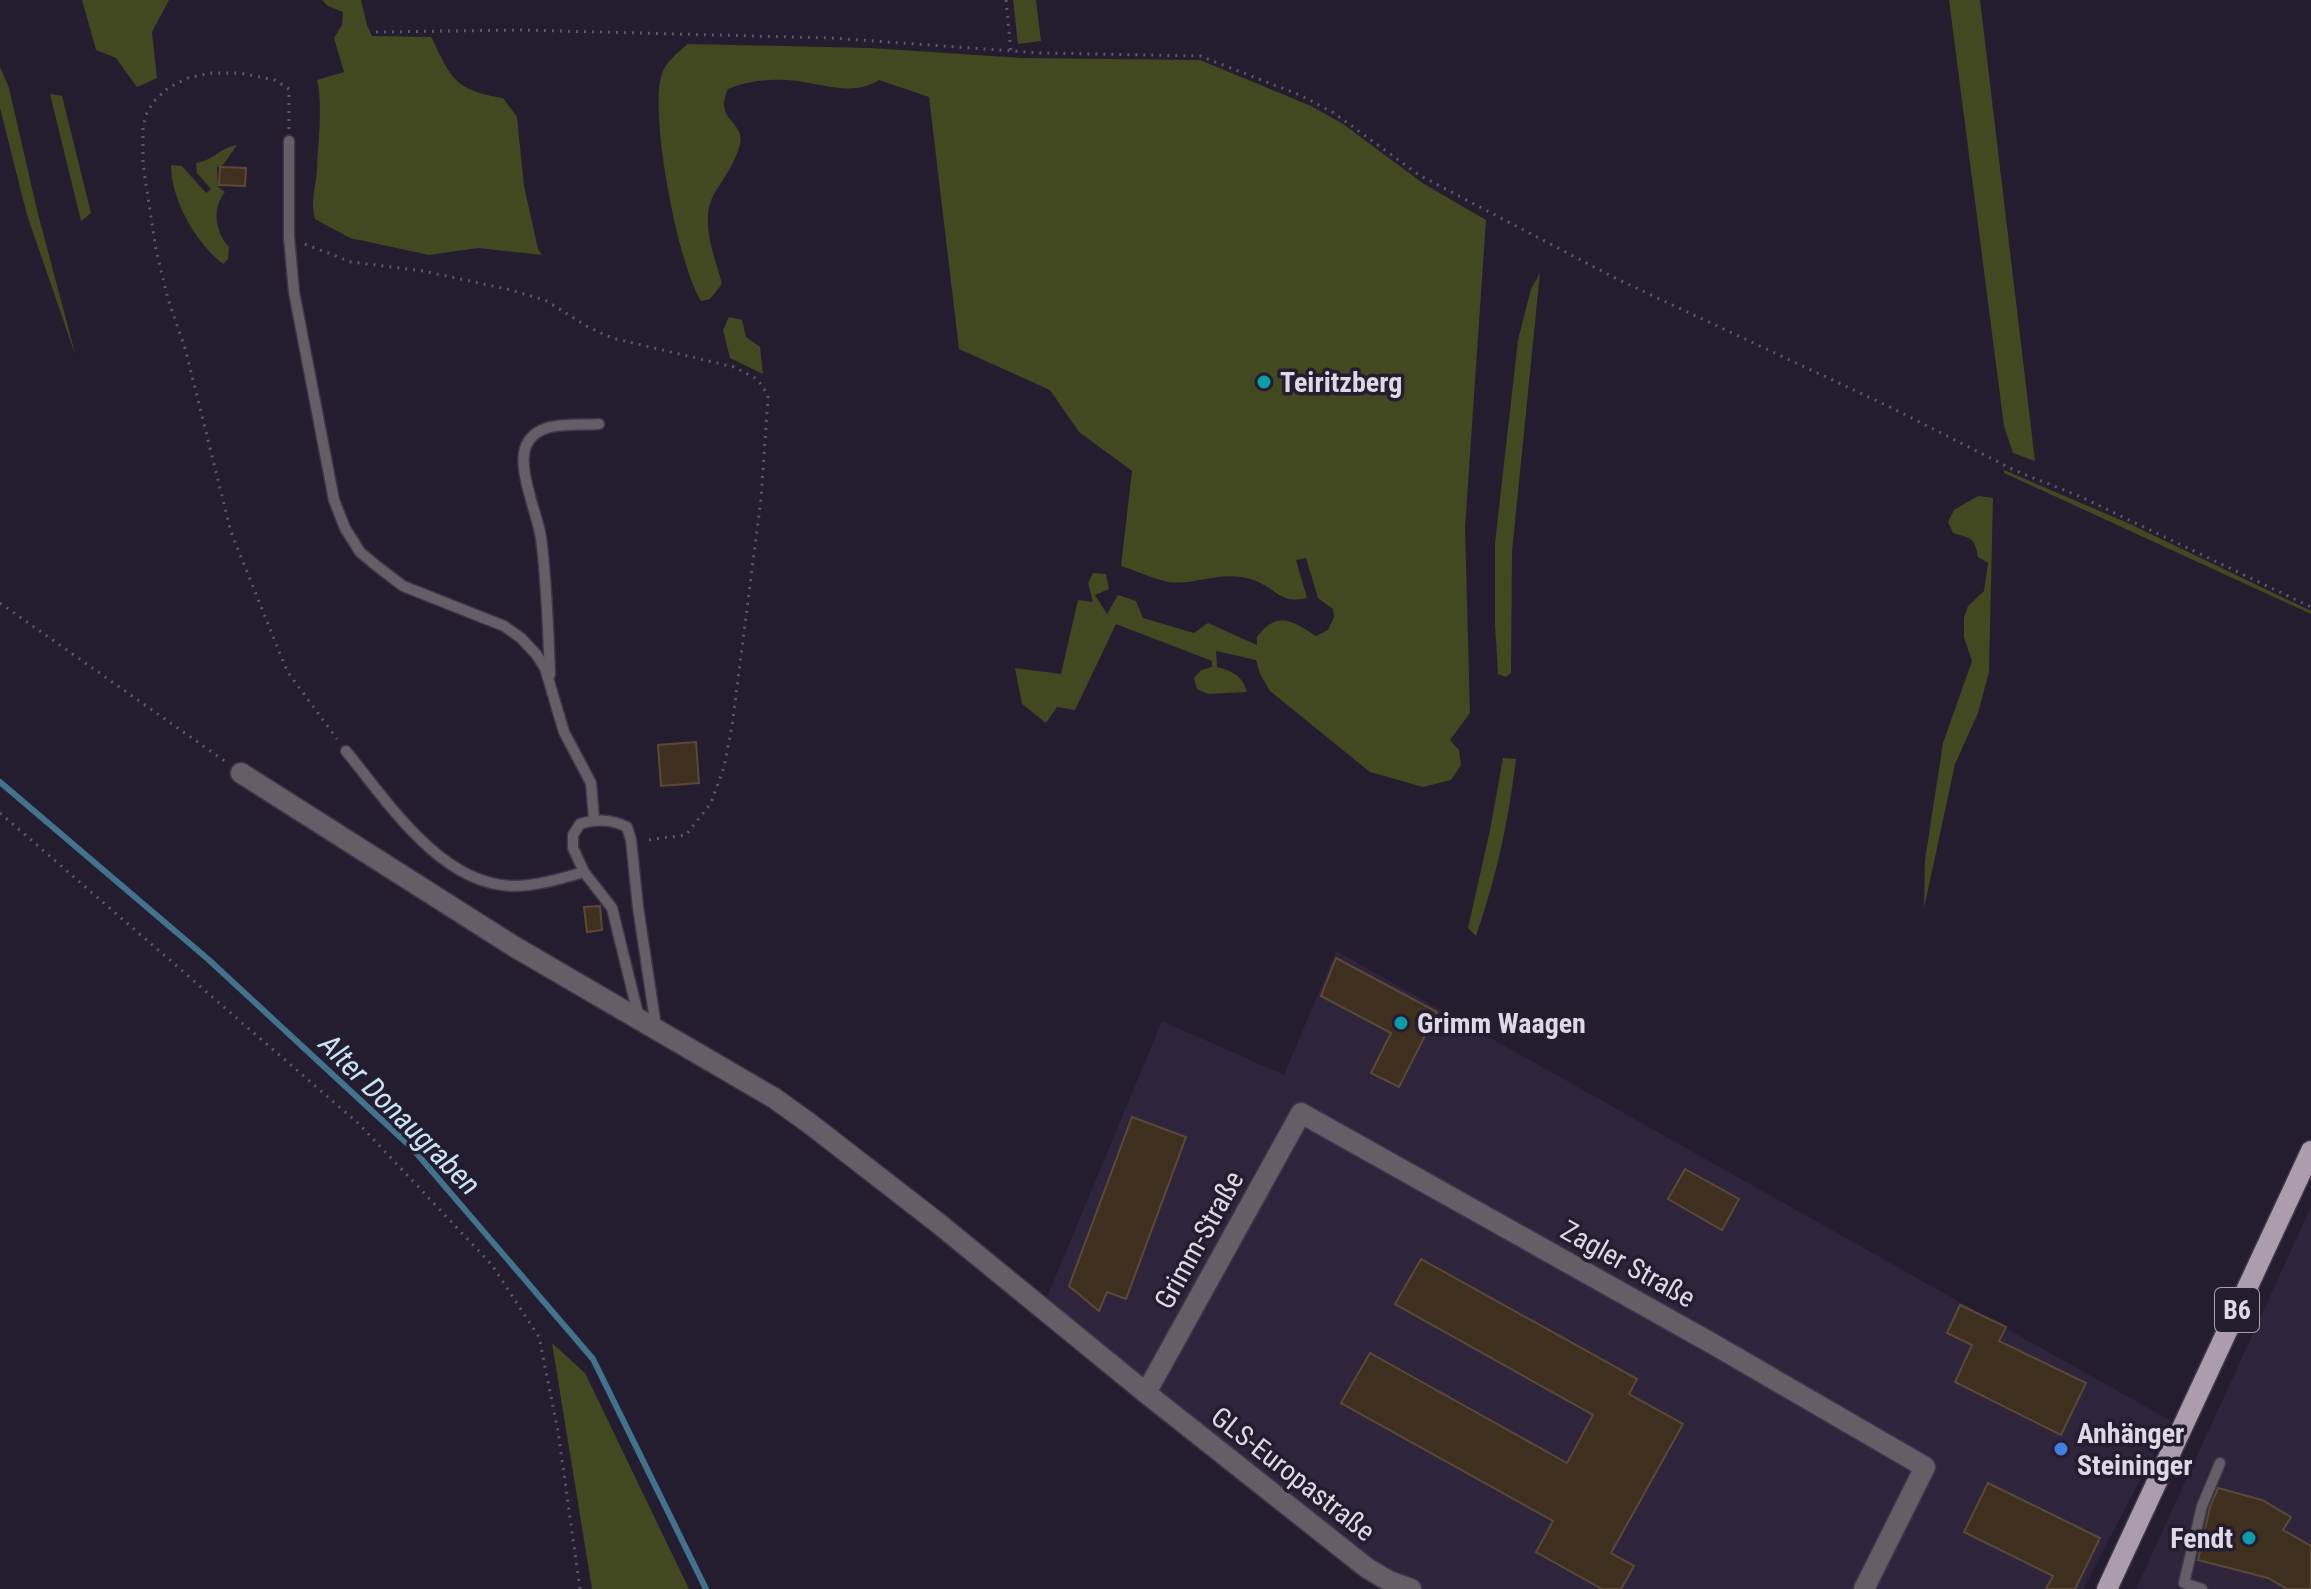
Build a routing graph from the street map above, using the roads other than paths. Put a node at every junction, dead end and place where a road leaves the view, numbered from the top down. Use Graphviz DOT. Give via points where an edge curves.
graph roads {
  1 [pos="289,141"];
  2 [pos="599,424"];
  3 [pos="550,692"];
  4 [pos="346,751"];
  5 [pos="241,773"];
  6 [pos="594,819"];
  7 [pos="584,872"];
  8 [pos="648,1024"];
  9 [pos="1301,1113"];
  10 [pos="2311,1151"];
  11 [pos="1146,1393"];
  12 [pos="2220,1463"];
  13 [pos="1411,1589"];
  14 [pos="1864,1589"];
  15 [pos="2107,1589"];
  16 [pos="2202,1589"];
  1 -- 3 [label="lane" via="294,292 334,500 345,528 360,552 403,586 504,626 521,638 545,668"];
  2 -- 3 [label="lane" via="546,429 526,446 527,483 541,535"];
  3 -- 6 [label="lane" via="591,783"];
  4 -- 7 [label="lane" via="414,832 466,875 511,886"];
  5 -- 8 [label="street, GLS-Europastraße" via="515,947"];
  6 -- 7 [label="lane" via="580,824 573,835"];
  6 -- 8 [label="lane" via="627,827 631,840"];
  7 -- 8 [label="lane" via="612,908"];
  8 -- 11 [label="street, GLS-Europastraße" via="809,1123"];
  9 -- 11 [label="street, Grimm-Straße"];
  9 -- 14 [label="street, Zagler Straße" via="1925,1467"];
  10 -- 15 [label="main road, B6"];
  11 -- 13 [label="street, GLS-Europastraße" via="1367,1568"];
  12 -- 16 [label="lane" via="2202,1506 2184,1583"];
}
